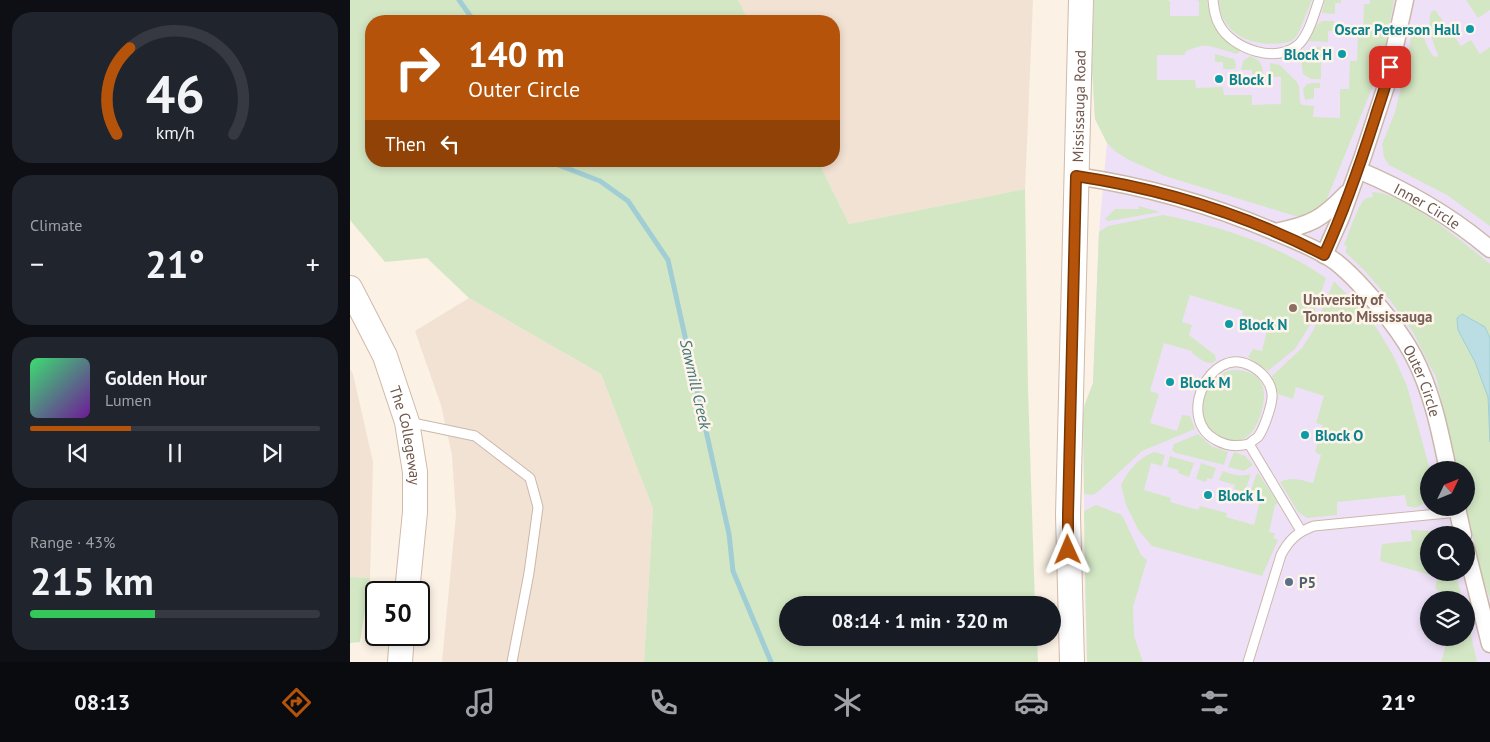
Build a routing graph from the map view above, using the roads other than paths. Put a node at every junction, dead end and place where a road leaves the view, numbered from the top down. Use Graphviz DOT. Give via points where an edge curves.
graph roads {
  1 [pos="1081,0"];
  2 [pos="1213,0"];
  3 [pos="1319,0"];
  4 [pos="1405,0"];
  5 [pos="1358,170"];
  6 [pos="1076,176"];
  7 [pos="1350,190"];
  8 [pos="1275,232"];
  9 [pos="1490,249"];
  10 [pos="1324,255"];
  11 [pos="350,288"];
  12 [pos="407,422"];
  13 [pos="1249,444"];
  14 [pos="1446,461"];
  15 [pos="1420,514"];
  16 [pos="1301,531"];
  17 [pos="408,581"];
  18 [pos="1475,581"];
  19 [pos="1489,636"];
  20 [pos="401,646"];
  21 [pos="400,662"];
  22 [pos="512,662"];
  23 [pos="1072,662"];
  24 [pos="1248,662"];
  1 -- 6 [label="main road, Mississauga Road"];
  2 -- 3 [label="lane" via="1220,27 1236,42 1272,55 1285,53 1298,45"];
  4 -- 5 [label="street" via="1387,83"];
  5 -- 7 [label="street"];
  5 -- 9 [label="street, Inner Circle" via="1414,196 1450,218"];
  6 -- 8 [label="street, Outer Circle" via="1217,209"];
  6 -- 23 [label="main road, Mississauga Road" via="1068,515"];
  7 -- 8 [label="street" via="1325,215 1313,222"];
  7 -- 10 [label="street"];
  8 -- 10 [label="street, Outer Circle"];
  10 -- 14 [label="street, Outer Circle" via="1336,262 1377,304 1413,354 1434,409"];
  11 -- 12 [label="main road, The Collegeway" via="385,356"];
  12 -- 17 [label="main road, The Collegeway" via="415,472 415,512"];
  12 -- 22 [label="lane" via="475,436 530,478 538,507"];
  13 -- 13 [label="lane" via="1262,428 1270,410 1272,394 1259,370 1241,362 1231,362 1210,375 1196,410 1201,426 1212,438 1232,446"];
  13 -- 16 [label="lane"];
  15 -- 16 [label="lane" via="1314,526"];
  16 -- 24 [label="lane" via="1286,545 1281,555"];
  18 -- 19 [label="street"];
  20 -- 21 [label="main road"];
}
